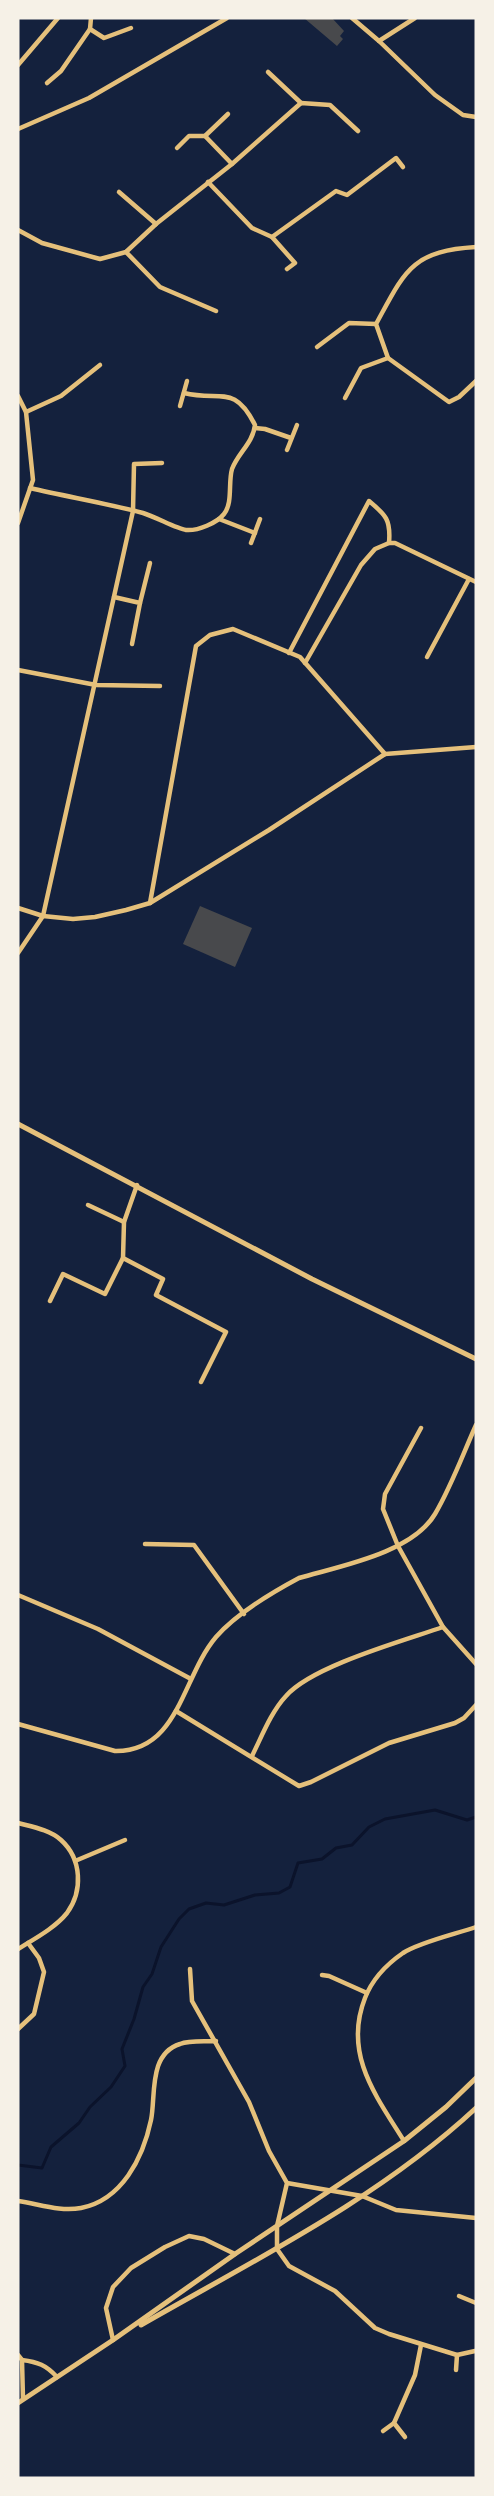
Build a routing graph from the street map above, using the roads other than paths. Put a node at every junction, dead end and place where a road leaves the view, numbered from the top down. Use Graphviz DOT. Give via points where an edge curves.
graph roads {
  1 [pos="58,18"];
  2 [pos="91,18"];
  3 [pos="227,18"];
  4 [pos="352,18"];
  5 [pos="415,18"];
  6 [pos="131,28"];
  7 [pos="90,29"];
  8 [pos="379,41"];
  9 [pos="18,65"];
  10 [pos="268,72"];
  11 [pos="47,83"];
  12 [pos="301,103"];
  13 [pos="228,114"];
  14 [pos="476,117"];
  15 [pos="18,129"];
  16 [pos="358,131"];
  17 [pos="205,136"];
  18 [pos="177,148"];
  19 [pos="232,164"];
  20 [pos="403,167"];
  21 [pos="208,182"];
  22 [pos="119,192"];
  23 [pos="156,224"];
  24 [pos="18,230"];
  25 [pos="272,237"];
  26 [pos="476,247"];
  27 [pos="126,252"];
  28 [pos="287,269"];
  29 [pos="216,311"];
  30 [pos="376,324"];
  31 [pos="317,347"];
  32 [pos="388,358"];
  33 [pos="100,365"];
  34 [pos="188,381"];
  35 [pos="476,381"];
  36 [pos="183,393"];
  37 [pos="18,396"];
  38 [pos="345,398"];
  39 [pos="180,406"];
  40 [pos="26,412"];
  41 [pos="297,425"];
  42 [pos="255,428"];
  43 [pos="291,438"];
  44 [pos="286,450"];
  45 [pos="162,463"];
  46 [pos="30,488"];
  47 [pos="133,511"];
  48 [pos="219,519"];
  49 [pos="260,519"];
  50 [pos="18,523"];
  51 [pos="255,532"];
  52 [pos="251,543"];
  53 [pos="389,543"];
  54 [pos="150,563"];
  55 [pos="469,579"];
  56 [pos="476,582"];
  57 [pos="114,597"];
  58 [pos="140,603"];
  59 [pos="132,644"];
  60 [pos="289,652"];
  61 [pos="427,657"];
  62 [pos="305,663"];
  63 [pos="18,670"];
  64 [pos="96,685"];
  65 [pos="160,686"];
  66 [pos="476,747"];
  67 [pos="385,754"];
  68 [pos="150,903"];
  69 [pos="18,908"];
  70 [pos="43,916"];
  71 [pos="18,953"];
  72 [pos="18,1124"];
  73 [pos="137,1185"];
  74 [pos="88,1205"];
  75 [pos="124,1222"];
  76 [pos="123,1258"];
  77 [pos="50,1301"];
  78 [pos="476,1359"];
  79 [pos="201,1382"];
  80 [pos="476,1425"];
  81 [pos="421,1428"];
  82 [pos="145,1544"];
  83 [pos="398,1546"];
  84 [pos="18,1594"];
  85 [pos="244,1614"];
  86 [pos="442,1627"];
  87 [pos="476,1664"];
  88 [pos="191,1678"];
  89 [pos="476,1705"];
  90 [pos="176,1711"];
  91 [pos="18,1724"];
  92 [pos="252,1756"];
  93 [pos="18,1823"];
  94 [pos="125,1840"];
  95 [pos="75,1861"];
  96 [pos="476,1927"];
  97 [pos="28,1943"];
  98 [pos="18,1949"];
  99 [pos="190,1970"];
  100 [pos="322,1975"];
  101 [pos="367,1993"];
  102 [pos="18,2029"];
  103 [pos="216,2041"];
  104 [pos="476,2078"];
  105 [pos="476,2108"];
  106 [pos="404,2141"];
  107 [pos="287,2183"];
  108 [pos="331,2191"];
  109 [pos="362,2196"];
  110 [pos="18,2201"];
  111 [pos="476,2217"];
  112 [pos="277,2226"];
  113 [pos="277,2249"];
  114 [pos="235,2254"];
  115 [pos="459,2296"];
  116 [pos="476,2303"];
  117 [pos="113,2340"];
  118 [pos="421,2344"];
  119 [pos="475,2351"];
  120 [pos="457,2355"];
  121 [pos="20,2358"];
  122 [pos="456,2370"];
  123 [pos="57,2376"];
  124 [pos="20,2401"];
  125 [pos="394,2424"];
  126 [pos="383,2431"];
  127 [pos="405,2437"];
  1 -- 9 [label="street"];
  2 -- 7 [label="street"];
  3 -- 15 [label="street" via="88,98"];
  4 -- 8 [label="street"];
  5 -- 8 [label="street"];
  6 -- 7 [label="street" via="104,38"];
  7 -- 11 [label="street" via="61,71"];
  8 -- 14 [label="street" via="435,94 463,115"];
  10 -- 12 [label="street"];
  12 -- 16 [label="street" via="330,105"];
  12 -- 19 [label="street"];
  13 -- 17 [label="street"];
  17 -- 18 [label="street" via="189,136"];
  17 -- 19 [label="street"];
  19 -- 21 [label="street"];
  20 -- 25 [label="street" via="396,158 346,195 336,191"];
  21 -- 23 [label="street"];
  21 -- 25 [label="street" via="252,228"];
  22 -- 23 [label="street"];
  23 -- 27 [label="street"];
  24 -- 27 [label="street" via="42,243 100,259"];
  25 -- 28 [label="street" via="295,263"];
  26 -- 30 [label="street" via="448,249 424,257 404,276"];
  27 -- 29 [label="street" via="160,287"];
  30 -- 31 [label="street" via="349,323"];
  30 -- 32 [label="street"];
  32 -- 35 [label="street" via="449,402"];
  32 -- 38 [label="street" via="361,368"];
  33 -- 40 [label="street" via="61,396"];
  34 -- 36 [label="street"];
  36 -- 39 [label="street"];
  36 -- 42 [label="street" via="232,398 246,408"];
  37 -- 40 [label="street"];
  40 -- 46 [label="street" via="33,480"];
  41 -- 43 [label="street"];
  42 -- 43 [label="street"];
  42 -- 48 [label="street" via="232,470 228,504"];
  43 -- 44 [label="street"];
  45 -- 47 [label="street" via="134,464"];
  46 -- 47 [label="street"];
  46 -- 50 [label="street"];
  47 -- 48 [label="street" via="184,530"];
  47 -- 57 [label="street"];
  48 -- 51 [label="street"];
  49 -- 51 [label="street"];
  51 -- 52 [label="street"];
  53 -- 55 [label="street"];
  53 -- 60 [label="street" via="386,514 369,501"];
  53 -- 62 [label="street" via="375,549 361,565"];
  54 -- 58 [label="street"];
  55 -- 56 [label="street"];
  55 -- 61 [label="street"];
  57 -- 58 [label="street"];
  57 -- 64 [label="street"];
  58 -- 59 [label="street"];
  60 -- 62 [label="street"];
  60 -- 68 [label="street" via="233,629 210,635 196,646"];
  62 -- 67 [label="street"];
  63 -- 64 [label="street"];
  64 -- 65 [label="street"];
  64 -- 70 [label="street"];
  66 -- 67 [label="street"];
  67 -- 68 [label="street"];
  68 -- 70 [label="street" via="95,917"];
  69 -- 70 [label="street"];
  70 -- 71 [label="street"];
  72 -- 73 [label="street"];
  73 -- 75 [label="street"];
  73 -- 78 [label="street" via="330,1288"];
  74 -- 75 [label="street"];
  75 -- 76 [label="street"];
  76 -- 77 [label="street" via="105,1294 63,1274"];
  76 -- 79 [label="street" via="163,1279 156,1295 226,1332"];
  80 -- 83 [label="street" via="434,1515"];
  81 -- 83 [label="street" via="385,1494 383,1509"];
  82 -- 85 [label="street" via="194,1545"];
  83 -- 85 [label="street" via="299,1578"];
  83 -- 86 [label="street"];
  84 -- 88 [label="street" via="98,1629"];
  85 -- 88 [label="street" via="216,1638"];
  86 -- 87 [label="street"];
  86 -- 92 [label="street" via="302,1682 278,1707"];
  88 -- 90 [label="street"];
  89 -- 92 [label="street" via="455,1723 389,1743 298,1786"];
  90 -- 91 [label="street" via="155,1739 131,1751 104,1749"];
  90 -- 92 [label="street"];
  93 -- 95 [label="street" via="62,1840"];
  94 -- 95 [label="street"];
  95 -- 97 [label="street" via="77,1896 66,1914"];
  96 -- 101 [label="street" via="405,1952 389,1964"];
  97 -- 98 [label="street"];
  97 -- 102 [label="street" via="44,1972 34,2014"];
  99 -- 103 [label="street" via="192,2001"];
  100 -- 101 [label="street"];
  101 -- 106 [label="street" via="357,2027 361,2062 373,2091"];
  103 -- 107 [label="street"];
  103 -- 110 [label="street" via="179,2044 159,2064 143,2148 118,2189 83,2208 62,2209"];
  104 -- 106 [label="street"];
  105 -- 109 [label="street" via="444,2138"];
  106 -- 108 [label="street"];
  107 -- 108 [label="street"];
  107 -- 112 [label="street"];
  108 -- 109 [label="street"];
  108 -- 112 [label="street"];
  109 -- 111 [label="street" via="396,2210"];
  109 -- 113 [label="street"];
  112 -- 113 [label="street"];
  112 -- 114 [label="street"];
  113 -- 117 [label="street"];
  113 -- 118 [label="street" via="289,2265 335,2291 375,2328"];
  114 -- 117 [label="street"];
  114 -- 117 [label="street" via="189,2236 130,2268 113,2288 106,2308"];
  115 -- 116 [label="street"];
  117 -- 123 [label="street"];
  118 -- 120 [label="street"];
  118 -- 125 [label="street" via="415,2375"];
  119 -- 120 [label="street"];
  120 -- 122 [label="street"];
  121 -- 123 [label="street" via="39,2362"];
  121 -- 124 [label="street"];
  123 -- 124 [label="street"];
  125 -- 126 [label="street"];
  125 -- 127 [label="street"];
}
